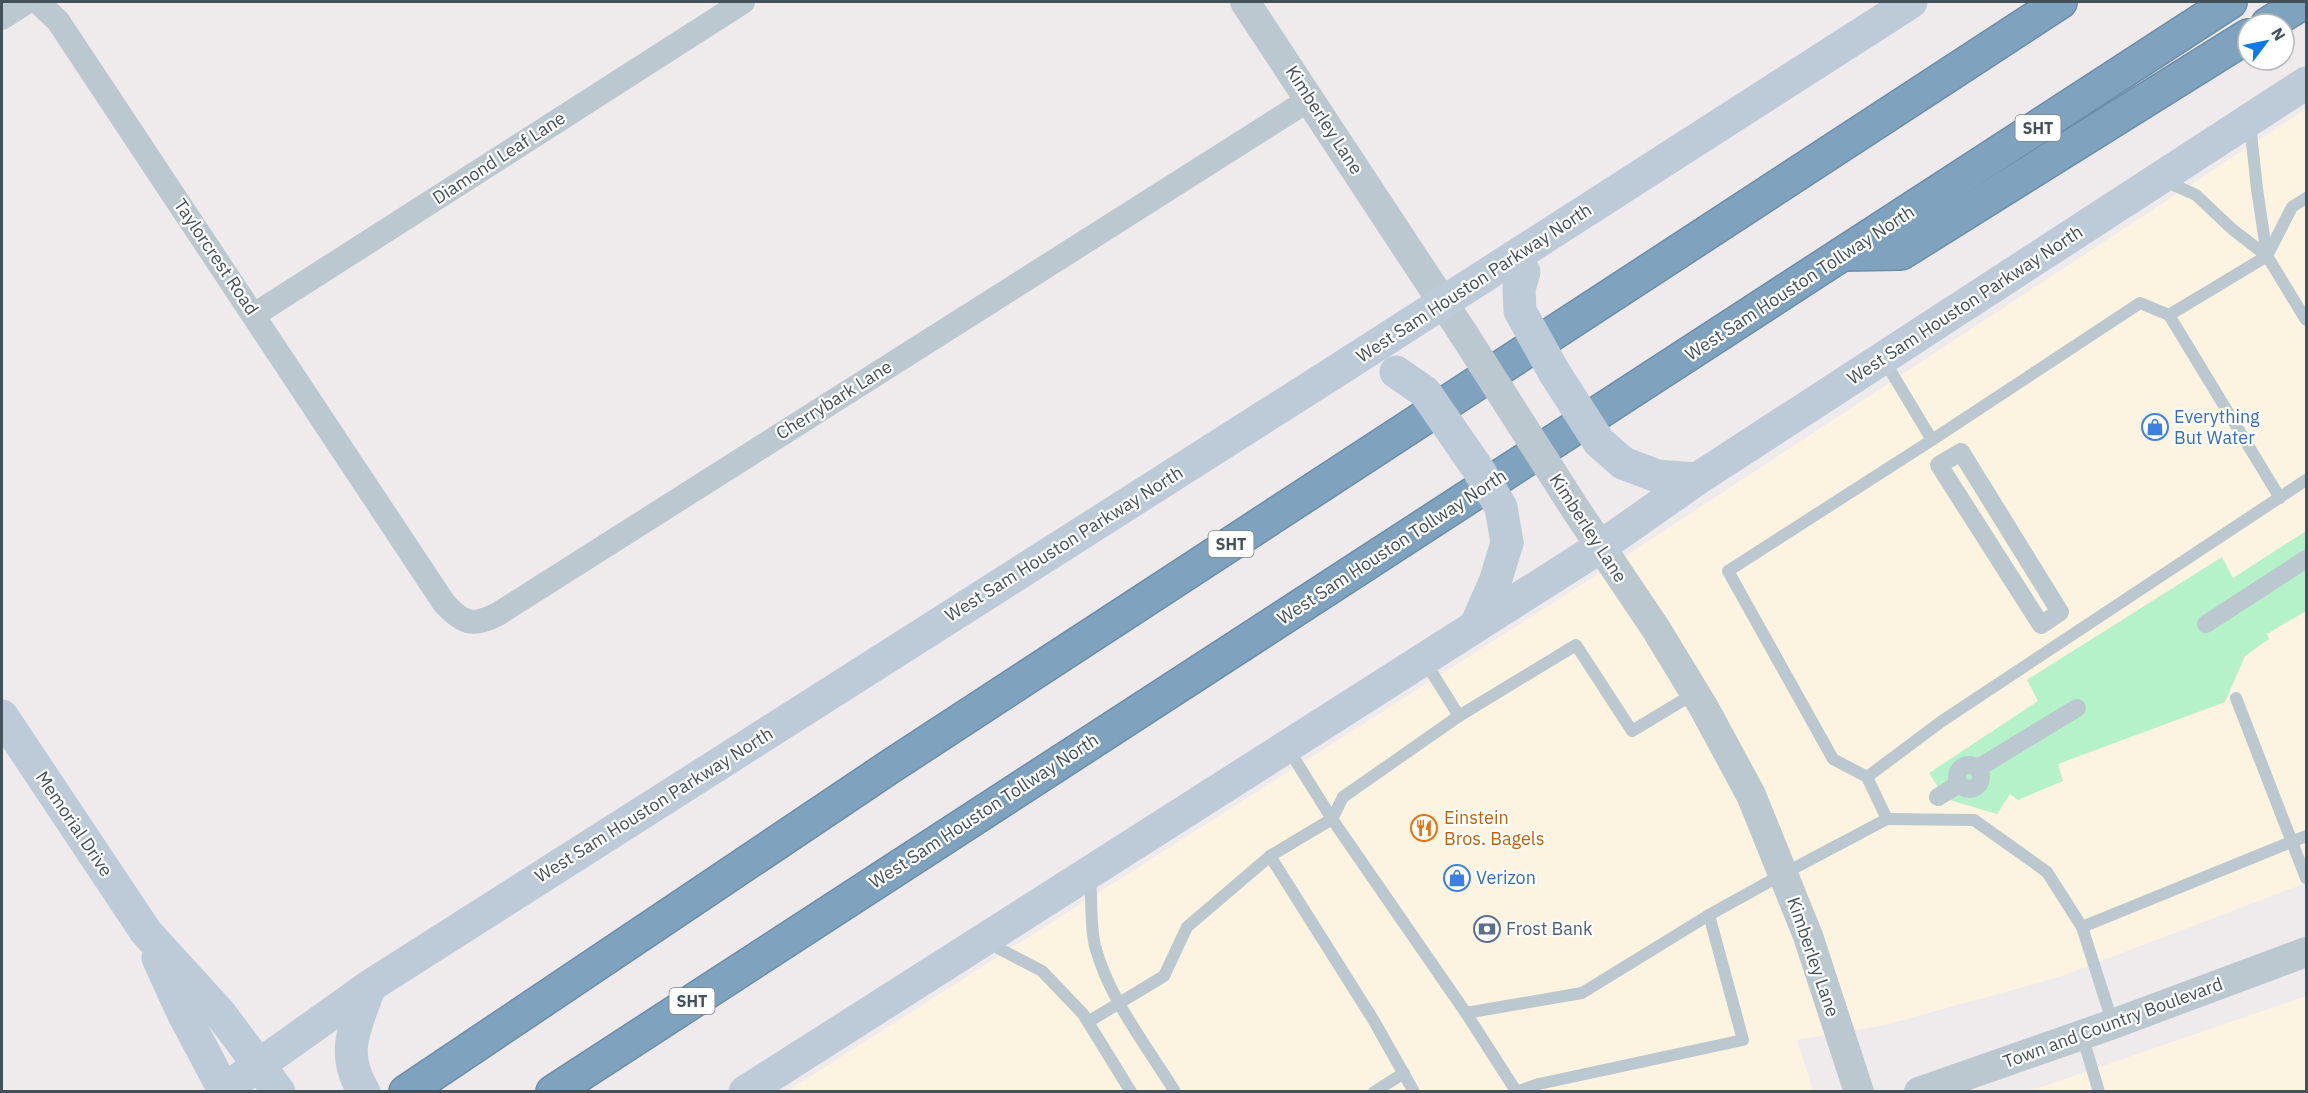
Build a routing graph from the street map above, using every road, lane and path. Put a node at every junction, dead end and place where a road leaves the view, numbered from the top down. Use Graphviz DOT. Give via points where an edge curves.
graph roads {
  1 [pos="27,2"];
  2 [pos="38,2"];
  3 [pos="743,2"];
  4 [pos="1245,2"];
  5 [pos="1911,2"];
  6 [pos="2060,2"];
  7 [pos="2230,2"];
  8 [pos="2304,2"];
  9 [pos="2288,12"];
  10 [pos="2,18"];
  11 [pos="2236,44"];
  12 [pos="2307,83"];
  13 [pos="1310,99"];
  14 [pos="2250,119"];
  15 [pos="2159,178"];
  16 [pos="2307,198"];
  17 [pos="1549,234"];
  18 [pos="1844,254"];
  19 [pos="2267,256"];
  20 [pos="1443,302"];
  21 [pos="254,315"];
  22 [pos="2169,315"];
  23 [pos="2307,320"];
  24 [pos="1883,358"];
  25 [pos="1341,368"];
  26 [pos="1932,440"];
  27 [pos="1975,474"];
  28 [pos="1696,479"];
  29 [pos="2307,480"];
  30 [pos="1953,488"];
  31 [pos="1989,497"];
  32 [pos="2280,498"];
  33 [pos="1967,510"];
  34 [pos="388,518"];
  35 [pos="2007,527"];
  36 [pos="1987,540"];
  37 [pos="1600,548"];
  38 [pos="2024,554"];
  39 [pos="2307,560"];
  40 [pos="2004,567"];
  41 [pos="2042,583"];
  42 [pos="2023,596"];
  43 [pos="2206,624"];
  44 [pos="1476,625"];
  45 [pos="1424,658"];
  46 [pos="1695,693"];
  47 [pos="2236,698"];
  48 [pos="2077,708"];
  49 [pos="2,716"];
  50 [pos="1459,716"];
  51 [pos="1286,746"];
  52 [pos="1867,777"];
  53 [pos="1938,797"];
  54 [pos="1332,819"];
  55 [pos="1887,819"];
  56 [pos="2307,836"];
  57 [pos="2291,843"];
  58 [pos="1270,856"];
  59 [pos="1090,871"];
  60 [pos="1783,874"];
  61 [pos="2307,878"];
  62 [pos="1709,915"];
  63 [pos="2082,927"];
  64 [pos="146,932"];
  65 [pos="982,940"];
  66 [pos="2307,951"];
  67 [pos="370,987"];
  68 [pos="1120,1002"];
  69 [pos="1466,1013"];
  70 [pos="1088,1022"];
  71 [pos="2113,1024"];
  72 [pos="2082,1034"];
  73 [pos="260,1064"];
  74 [pos="1404,1073"];
  75 [pos="358,1079"];
  76 [pos="223,1091"];
  77 [pos="1516,1091"];
  78 [pos="279,1092"];
  79 [pos="406,1092"];
  80 [pos="554,1092"];
  81 [pos="745,1092"];
  82 [pos="1131,1092"];
  83 [pos="1175,1092"];
  84 [pos="1374,1092"];
  85 [pos="1414,1092"];
  86 [pos="1859,1092"];
  87 [pos="1920,1092"];
  88 [pos="2099,1092"];
  1 -- 10 [label="street"];
  2 -- 21 [label="street, Taylorcrest Road" via="58,21"];
  3 -- 21 [label="street, Diamond Leaf Lane"];
  4 -- 13 [label="street, Kimberley Lane"];
  5 -- 17 [label="main road, West Sam Houston Parkway North"];
  6 -- 79 [label="highway, SHT" via="888,768"];
  7 -- 18 [label="highway, West Sam Houston Tollway North / SHT"];
  8 -- 9 [label="highway"];
  11 -- 18 [label="highway" via="1901,253"];
  12 -- 14 [label="main road, West Sam Houston Parkway North"];
  13 -- 20 [label="street, Kimberley Lane"];
  13 -- 34 [label="street, Cherrybark Lane" via="486,620 470,623 456,616"];
  14 -- 15 [label="main road, West Sam Houston Parkway North"];
  14 -- 19 [label="lane"];
  15 -- 19 [label="lane" via="2196,195"];
  15 -- 24 [label="main road, West Sam Houston Parkway North"];
  16 -- 19 [label="lane" via="2292,207"];
  17 -- 20 [label="main road, West Sam Houston Parkway North"];
  17 -- 28 [label="main road, bridge" via="1524,272 1519,290 1520,311 1554,372 1599,442 1623,463 1657,476"];
  18 -- 80 [label="highway, West Sam Houston Tollway North / SHT"];
  19 -- 22 [label="lane"];
  19 -- 23 [label="lane"];
  20 -- 25 [label="main road, West Sam Houston Parkway North"];
  20 -- 37 [label="street, Kimberley Lane, bridge"];
  21 -- 34 [label="street, Taylorcrest Road"];
  22 -- 26 [label="lane" via="2140,303"];
  22 -- 32 [label="lane"];
  24 -- 26 [label="lane"];
  24 -- 28 [label="main road, West Sam Houston Parkway North"];
  25 -- 44 [label="main road, bridge" via="1396,372 1425,392 1501,507 1508,543"];
  25 -- 67 [label="main road, West Sam Houston Parkway North"];
  26 -- 52 [label="lane" via="1728,571 1833,759"];
  27 -- 30 [label="street"];
  27 -- 30 [label="street" via="1961,452 1940,465"];
  27 -- 31 [label="street"];
  28 -- 37 [label="main road, West Sam Houston Parkway North"];
  29 -- 32 [label="lane"];
  30 -- 33 [label="street"];
  31 -- 33 [label="street"];
  31 -- 35 [label="street"];
  32 -- 52 [label="lane" via="1950,716"];
  33 -- 36 [label="street"];
  35 -- 36 [label="street"];
  35 -- 38 [label="street"];
  36 -- 40 [label="street"];
  37 -- 44 [label="main road, West Sam Houston Parkway North"];
  37 -- 46 [label="street, Kimberley Lane"];
  38 -- 40 [label="street"];
  38 -- 41 [label="street"];
  39 -- 43 [label="street"];
  40 -- 42 [label="street"];
  41 -- 42 [label="street"];
  41 -- 42 [label="street" via="2060,612 2041,625"];
  44 -- 45 [label="main road, West Sam Houston Parkway North"];
  45 -- 50 [label="lane"];
  45 -- 51 [label="main road, West Sam Houston Parkway North"];
  46 -- 50 [label="lane" via="1632,731 1576,645"];
  46 -- 60 [label="street, Kimberley Lane" via="1751,795"];
  47 -- 57 [label="lane"];
  48 -- 53 [label="street" via="1978,768 1982,779 1978,787 1970,790 1959,784"];
  49 -- 64 [label="main road, Memorial Drive"];
  50 -- 54 [label="lane" via="1343,797"];
  51 -- 54 [label="lane"];
  51 -- 59 [label="main road, West Sam Houston Parkway North"];
  52 -- 55 [label="lane"];
  54 -- 58 [label="lane"];
  54 -- 69 [label="lane"];
  55 -- 60 [label="lane"];
  55 -- 63 [label="lane" via="1974,820 2047,872"];
  56 -- 57 [label="lane"];
  57 -- 61 [label="lane"];
  57 -- 63 [label="lane"];
  58 -- 68 [label="lane" via="1187,927 1164,976"];
  58 -- 74 [label="lane"];
  59 -- 65 [label="main road, West Sam Houston Parkway North"];
  59 -- 68 [label="lane" via="1095,944 1104,973"];
  60 -- 62 [label="lane"];
  60 -- 86 [label="street, Kimberley Lane" via="1809,936"];
  62 -- 69 [label="lane" via="1582,993"];
  62 -- 77 [label="lane" via="1743,1040"];
  63 -- 71 [label="lane"];
  64 -- 73 [label="main road, Memorial Drive"];
  64 -- 76 [label="main road, Memorial Drive"];
  65 -- 70 [label="lane" via="1042,971"];
  65 -- 81 [label="main road, West Sam Houston Parkway North"];
  66 -- 71 [label="street, Town and Country Boulevard"];
  67 -- 73 [label="main road, West Sam Houston Parkway North"];
  67 -- 75 [label="main road" via="350,1045"];
  68 -- 70 [label="lane"];
  68 -- 83 [label="lane"];
  69 -- 77 [label="lane"];
  70 -- 82 [label="lane"];
  71 -- 72 [label="street, Town and Country Boulevard"];
  72 -- 87 [label="street, Town and Country Boulevard"];
  72 -- 88 [label="lane"];
  73 -- 76 [label="main road, West Sam Houston Parkway North"];
  73 -- 78 [label="main road, Memorial Drive"];
  74 -- 84 [label="lane"];
  74 -- 85 [label="lane"];
}
